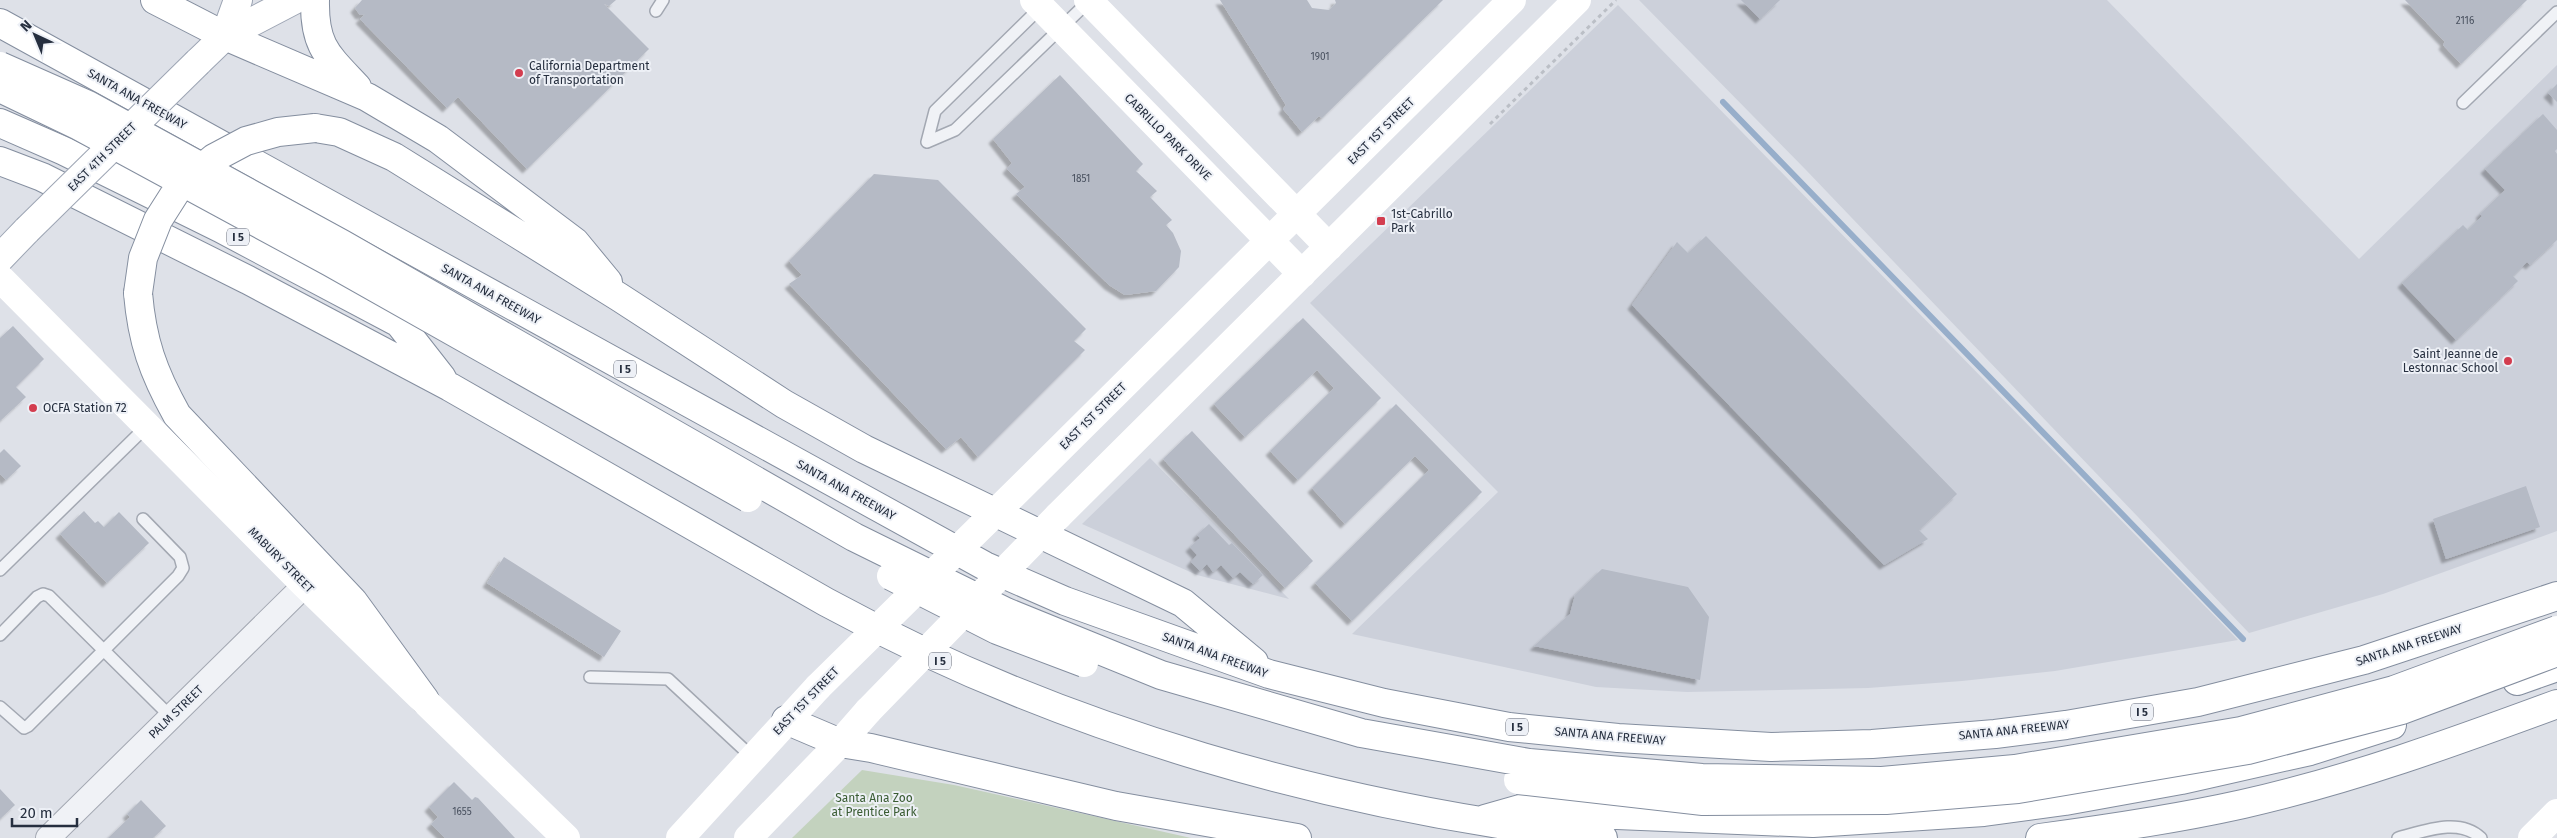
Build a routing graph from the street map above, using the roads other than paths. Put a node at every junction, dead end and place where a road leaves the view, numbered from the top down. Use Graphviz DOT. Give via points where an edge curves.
graph roads {
  1 [pos="155,0"];
  2 [pos="238,0"];
  3 [pos="294,0"];
  4 [pos="315,0"];
  5 [pos="662,0"];
  6 [pos="1512,0"];
  7 [pos="1577,0"];
  8 [pos="1089,1"];
  9 [pos="1041,2"];
  10 [pos="656,11"];
  11 [pos="2557,12"];
  12 [pos="0,23"];
  13 [pos="1061,28"];
  14 [pos="225,36"];
  15 [pos="0,66"];
  16 [pos="0,88"];
  17 [pos="367,97"];
  18 [pos="2463,104"];
  19 [pos="0,123"];
  20 [pos="0,161"];
  21 [pos="1297,214"];
  22 [pos="1270,240"];
  23 [pos="1328,248"];
  24 [pos="0,258"];
  25 [pos="1302,274"];
  26 [pos="0,278"];
  27 [pos="619,297"];
  28 [pos="450,387"];
  29 [pos="148,426"];
  30 [pos="143,519"];
  31 [pos="0,570"];
  32 [pos="305,585"];
  33 [pos="2557,589"];
  34 [pos="2557,596"];
  35 [pos="2502,615"];
  36 [pos="2557,630"];
  37 [pos="0,635"];
  38 [pos="104,652"];
  39 [pos="2557,652"];
  40 [pos="2557,667"];
  41 [pos="1269,674"];
  42 [pos="590,676"];
  43 [pos="425,700"];
  44 [pos="2557,704"];
  45 [pos="0,707"];
  46 [pos="171,717"];
  47 [pos="786,720"];
  48 [pos="840,743"];
  49 [pos="752,757"];
  50 [pos="2557,813"];
  51 [pos="1476,821"];
  52 [pos="48,838"];
  53 [pos="566,838"];
  54 [pos="680,838"];
  55 [pos="748,838"];
  56 [pos="1297,838"];
  57 [pos="1602,838"];
  58 [pos="2040,838"];
  59 [pos="2398,838"];
  60 [pos="2481,838"];
  61 [pos="2532,838"];
  1 -- 14 [label="main road"];
  2 -- 14 [label="main road, EAST 4TH STREET"];
  3 -- 14 [label="main road, EAST 4TH STREET"];
  4 -- 17 [label="main road" via="317,37 327,56"];
  5 -- 10 [label="lane"];
  6 -- 21 [label="main road, EAST 1ST STREET"];
  7 -- 23 [label="main road"];
  8 -- 13 [label="lane"];
  8 -- 21 [label="main road"];
  9 -- 13 [label="main road, CABRILLO PARK DRIVE"];
  9 -- 13 [label="lane" via="934,110 927,142 955,130"];
  11 -- 18 [label="lane"];
  12 -- 41 [label="main road, SANTA ANA FREEWAY / I 5" via="985,566 1065,601"];
  13 -- 22 [label="main road, CABRILLO PARK DRIVE"];
  14 -- 17 [label="main road"];
  14 -- 24 [label="main road, EAST 4TH STREET, bridge"];
  15 -- 36 [label="main road, bridge" via="88,105 342,244 854,538 1006,612 1161,674 1362,733 1529,764 1702,778 1882,781 2014,769 2241,731 2394,690"];
  16 -- 39 [label="main road, bridge" via="80,126 330,262 841,550 997,630 1156,690 1357,752 1528,782 1703,801 1886,800 2018,789 2268,745 2402,710"];
  17 -- 27 [label="main road" via="438,139 576,242"];
  19 -- 28 [label="main road, I 5" via="220,228 398,323"];
  20 -- 28 [label="main road, I 5" via="42,177 231,271"];
  21 -- 22 [label="main road, EAST 1ST STREET"];
  21 -- 23 [label="main road"];
  22 -- 25 [label="main road, CABRILLO PARK DRIVE"];
  22 -- 47 [label="main road, EAST 1ST STREET, bridge"];
  23 -- 25 [label="main road"];
  25 -- 48 [label="main road, bridge" via="1058,516"];
  26 -- 29 [label="main road, MABURY STREET"];
  27 -- 41 [label="main road" via="784,404 864,449 1183,603"];
  27 -- 43 [label="main road, bridge" via="394,157 339,132 315,128 246,140 214,158 179,186 158,220 143,258 138,293 142,330 162,389 177,415 353,601"];
  28 -- 51 [label="main road, I 5" via="826,602 944,663 1109,726 1216,760 1332,792"];
  29 -- 31 [label="lane"];
  29 -- 32 [label="main road, MABURY STREET"];
  30 -- 38 [label="lane" via="180,557 182,568 178,576"];
  32 -- 43 [label="main road, MABURY STREET"];
  32 -- 46 [label="street, PALM STREET"];
  33 -- 35 [label="main road"];
  34 -- 35 [label="main road, SANTA ANA FREEWAY / I 5"];
  35 -- 41 [label="main road, SANTA ANA FREEWAY / I 5" via="2364,660 2198,702 2066,725 1872,744 1771,747 1618,738 1509,726 1384,703"];
  37 -- 38 [label="lane" via="43,594 49,596"];
  38 -- 45 [label="lane" via="28,726 24,728 18,724"];
  38 -- 46 [label="lane"];
  40 -- 51 [label="main road" via="2448,707 2310,751 2181,780 2065,801 1984,812 1813,823 1618,815 1531,806"];
  42 -- 49 [label="lane" via="668,679"];
  43 -- 53 [label="main road, MABURY STREET"];
  44 -- 58 [label="main road" via="2446,745 2243,804 2115,828"];
  46 -- 52 [label="street, PALM STREET"];
  47 -- 48 [label="main road"];
  47 -- 49 [label="main road, EAST 1ST STREET"];
  48 -- 55 [label="main road"];
  48 -- 56 [label="main road" via="1116,806"];
  49 -- 54 [label="main road, EAST 1ST STREET"];
  50 -- 61 [label="main road"];
  51 -- 57 [label="main road, I 5"];
  59 -- 60 [label="lane" via="2454,826 2472,830"];
}
